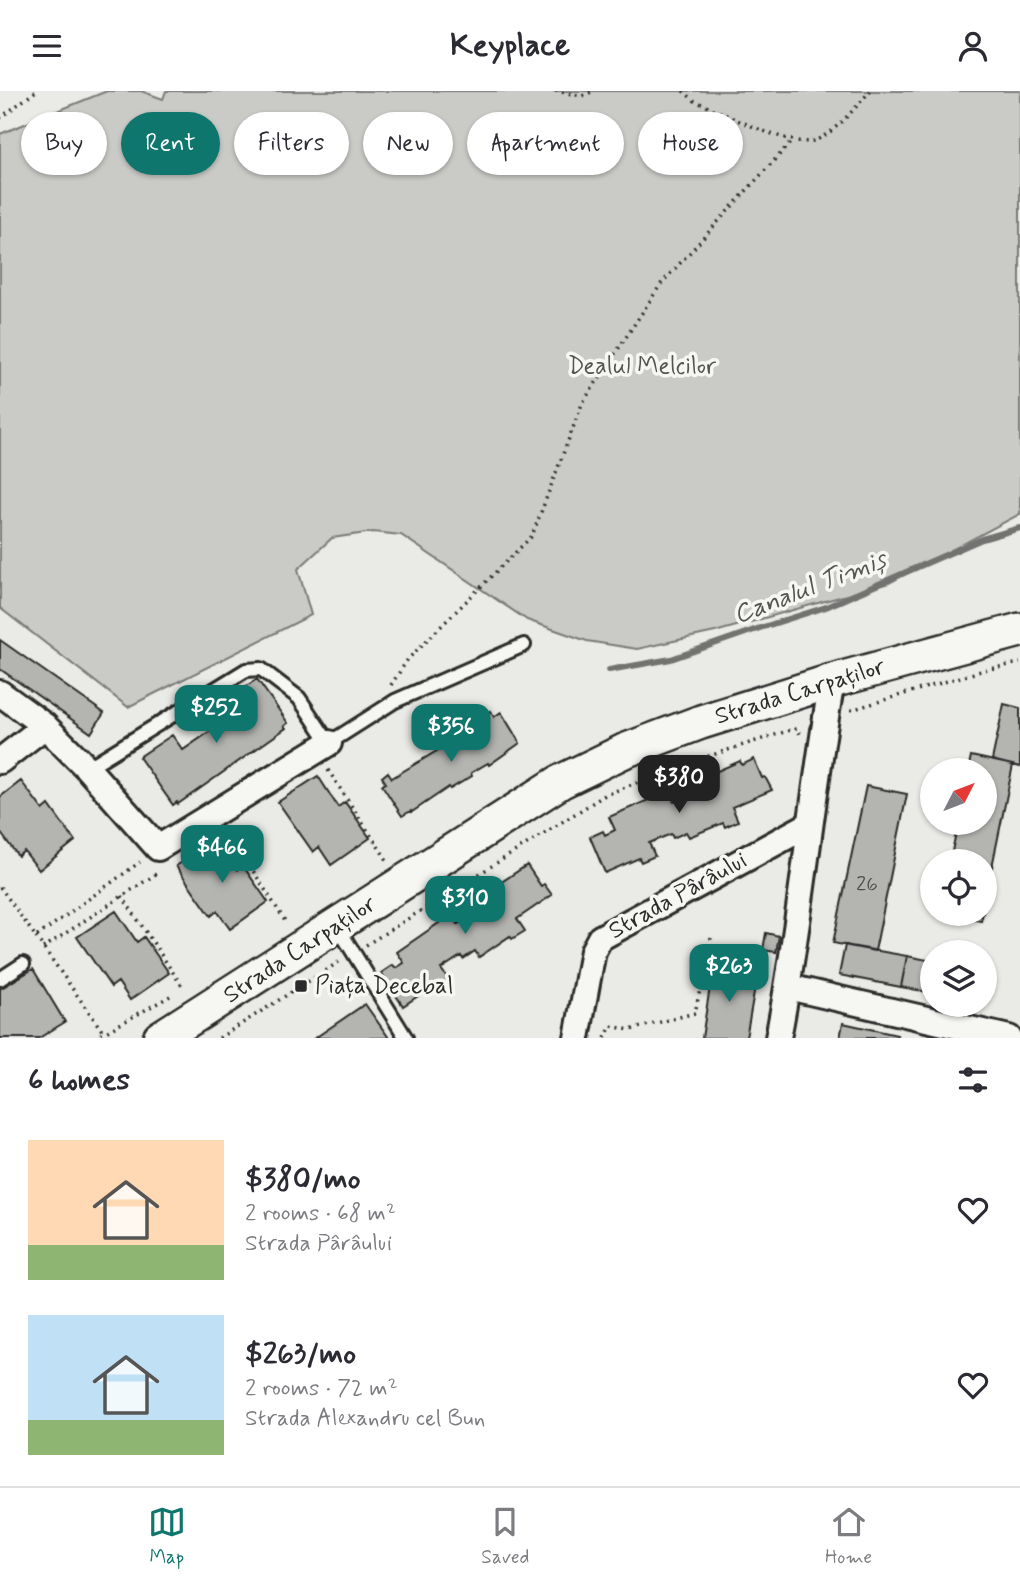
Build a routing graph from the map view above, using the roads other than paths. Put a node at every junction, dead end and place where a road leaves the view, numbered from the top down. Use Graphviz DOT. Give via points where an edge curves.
graph roads {
  1 [pos="1020,630"];
  2 [pos="524,645"];
  3 [pos="832,681"];
  4 [pos="0,693"];
  5 [pos="45,726"];
  6 [pos="326,753"];
  7 [pos="0,761"];
  8 [pos="87,768"];
  9 [pos="810,824"];
  10 [pos="345,940"];
  11 [pos="23,964"];
  12 [pos="0,979"];
  13 [pos="788,987"];
  14 [pos="160,1038"];
  15 [pos="406,1038"];
  16 [pos="577,1038"];
  17 [pos="778,1038"];
  18 [pos="1009,1038"];
  1 -- 3 [label="main road, Strada Carpaților"];
  2 -- 6 [label="lane" via="395,701"];
  3 -- 9 [label="street"];
  3 -- 10 [label="main road, Strada Carpaților" via="701,722 560,782"];
  4 -- 5 [label="street"];
  5 -- 7 [label="street"];
  5 -- 8 [label="street"];
  6 -- 8 [label="street" via="159,848"];
  6 -- 8 [label="lane" via="299,698 261,669 246,670"];
  9 -- 13 [label="street"];
  9 -- 16 [label="street, Strada Pârâului" via="600,938 593,951"];
  10 -- 14 [label="main road, Strada Carpaților"];
  10 -- 15 [label="lane"];
  11 -- 12 [label="lane"];
  13 -- 17 [label="street"];
  13 -- 18 [label="street"];
}
